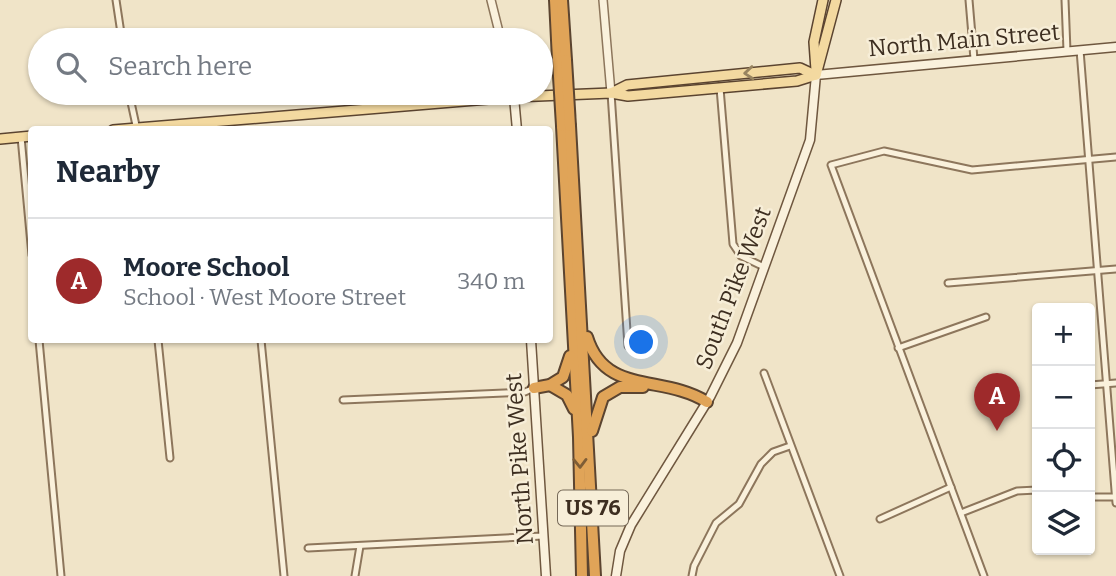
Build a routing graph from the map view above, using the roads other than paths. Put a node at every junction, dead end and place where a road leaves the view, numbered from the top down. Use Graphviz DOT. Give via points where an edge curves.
graph roads {
  1 [pos="116,0"];
  2 [pos="491,0"];
  3 [pos="555,0"];
  4 [pos="562,0"];
  5 [pos="603,0"];
  6 [pos="823,0"];
  7 [pos="836,0"];
  8 [pos="969,0"];
  9 [pos="1065,0"];
  10 [pos="120,28"];
  11 [pos="498,28"];
  12 [pos="1116,47"];
  13 [pos="1080,50"];
  14 [pos="1067,51"];
  15 [pos="974,59"];
  16 [pos="562,60"];
  17 [pos="816,75"];
  18 [pos="720,88"];
  19 [pos="611,93"];
  20 [pos="553,94"];
  21 [pos="131,105"];
  22 [pos="401,105"];
  23 [pos="515,105"];
  24 [pos="242,119"];
  25 [pos="135,126"];
  26 [pos="168,126"];
  27 [pos="243,126"];
  28 [pos="517,126"];
  29 [pos="28,136"];
  30 [pos="21,137"];
  31 [pos="0,139"];
  32 [pos="1116,157"];
  33 [pos="1088,160"];
  34 [pos="28,212"];
  35 [pos="764,267"];
  36 [pos="1116,269"];
  37 [pos="1096,270"];
  38 [pos="948,283"];
  39 [pos="986,317"];
  40 [pos="577,320"];
  41 [pos="39,343"];
  42 [pos="158,343"];
  43 [pos="261,343"];
  44 [pos="531,343"];
  45 [pos="628,346"];
  46 [pos="898,348"];
  47 [pos="764,373"];
  48 [pos="1116,383"];
  49 [pos="1107,384"];
  50 [pos="550,385"];
  51 [pos="1095,385"];
  52 [pos="534,387"];
  53 [pos="670,388"];
  54 [pos="343,400"];
  55 [pos="707,402"];
  56 [pos="584,439"];
  57 [pos="790,446"];
  58 [pos="170,458"];
  59 [pos="951,487"];
  60 [pos="1032,490"];
  61 [pos="1095,497"];
  62 [pos="1116,497"];
  63 [pos="1116,503"];
  64 [pos="961,513"];
  65 [pos="880,519"];
  66 [pos="543,536"];
  67 [pos="360,546"];
  68 [pos="308,548"];
  69 [pos="61,576"];
  70 [pos="284,576"];
  71 [pos="355,576"];
  72 [pos="546,576"];
  73 [pos="582,576"];
  74 [pos="595,576"];
  75 [pos="616,576"];
  76 [pos="692,576"];
  77 [pos="840,576"];
  78 [pos="984,576"];
  1 -- 10 [label="street"];
  2 -- 11 [label="street"];
  3 -- 16 [label="highway, US 76"];
  4 -- 16 [label="highway, US 76"];
  5 -- 19 [label="street"];
  6 -- 17 [label="main road" via="814,42"];
  7 -- 17 [label="main road"];
  8 -- 15 [label="street"];
  9 -- 14 [label="street"];
  12 -- 13 [label="main road, North Main Street"];
  13 -- 14 [label="main road, North Main Street"];
  13 -- 33 [label="street"];
  14 -- 15 [label="main road, North Main Street"];
  15 -- 17 [label="main road, North Main Street"];
  16 -- 40 [label="highway, US 76, bridge"];
  17 -- 18 [label="main road"];
  17 -- 19 [label="main road, one-way" via="800,68 627,85"];
  17 -- 35 [label="main road, South Pike West" via="810,140"];
  18 -- 19 [label="main road" via="628,96"];
  18 -- 35 [label="street" via="733,244 746,260"];
  19 -- 20 [label="main road"];
  19 -- 45 [label="street"];
  21 -- 25 [label="street"];
  22 -- 24 [label="main road"];
  23 -- 28 [label="main road"];
  24 -- 26 [label="main road"];
  24 -- 27 [label="street"];
  29 -- 30 [label="main road"];
  30 -- 31 [label="main road"];
  30 -- 34 [label="street"];
  32 -- 33 [label="street"];
  33 -- 37 [label="street"];
  33 -- 46 [label="street" via="972,170 884,151 831,165"];
  35 -- 55 [label="main road, South Pike West" via="737,343"];
  36 -- 37 [label="street"];
  37 -- 38 [label="street"];
  37 -- 49 [label="street"];
  39 -- 46 [label="street"];
  40 -- 50 [label="highway" via="567,372"];
  40 -- 53 [label="highway" via="607,370"];
  40 -- 56 [label="highway, US 76"];
  41 -- 69 [label="street"];
  42 -- 58 [label="street"];
  43 -- 70 [label="street"];
  44 -- 52 [label="main road, North Pike West"];
  46 -- 59 [label="street"];
  47 -- 57 [label="street"];
  48 -- 49 [label="street"];
  49 -- 51 [label="street"];
  49 -- 62 [label="street"];
  50 -- 52 [label="highway"];
  50 -- 56 [label="highway" via="571,400"];
  52 -- 54 [label="street" via="526,392 468,397"];
  52 -- 66 [label="main road, North Pike West"];
  53 -- 55 [label="highway"];
  53 -- 56 [label="highway" via="620,387 603,397"];
  55 -- 75 [label="main road, South Pike West" via="631,525"];
  56 -- 73 [label="highway, US 76, one-way"];
  56 -- 74 [label="highway, US 76"];
  57 -- 76 [label="street" via="773,452 761,464 739,504 716,523"];
  57 -- 77 [label="street"];
  59 -- 64 [label="street"];
  59 -- 65 [label="street"];
  60 -- 64 [label="street" via="1017,491"];
  61 -- 62 [label="street"];
  62 -- 63 [label="street"];
  64 -- 78 [label="street"];
  66 -- 67 [label="street"];
  66 -- 72 [label="main road, North Pike West"];
  67 -- 68 [label="street"];
  67 -- 71 [label="street"];
}
